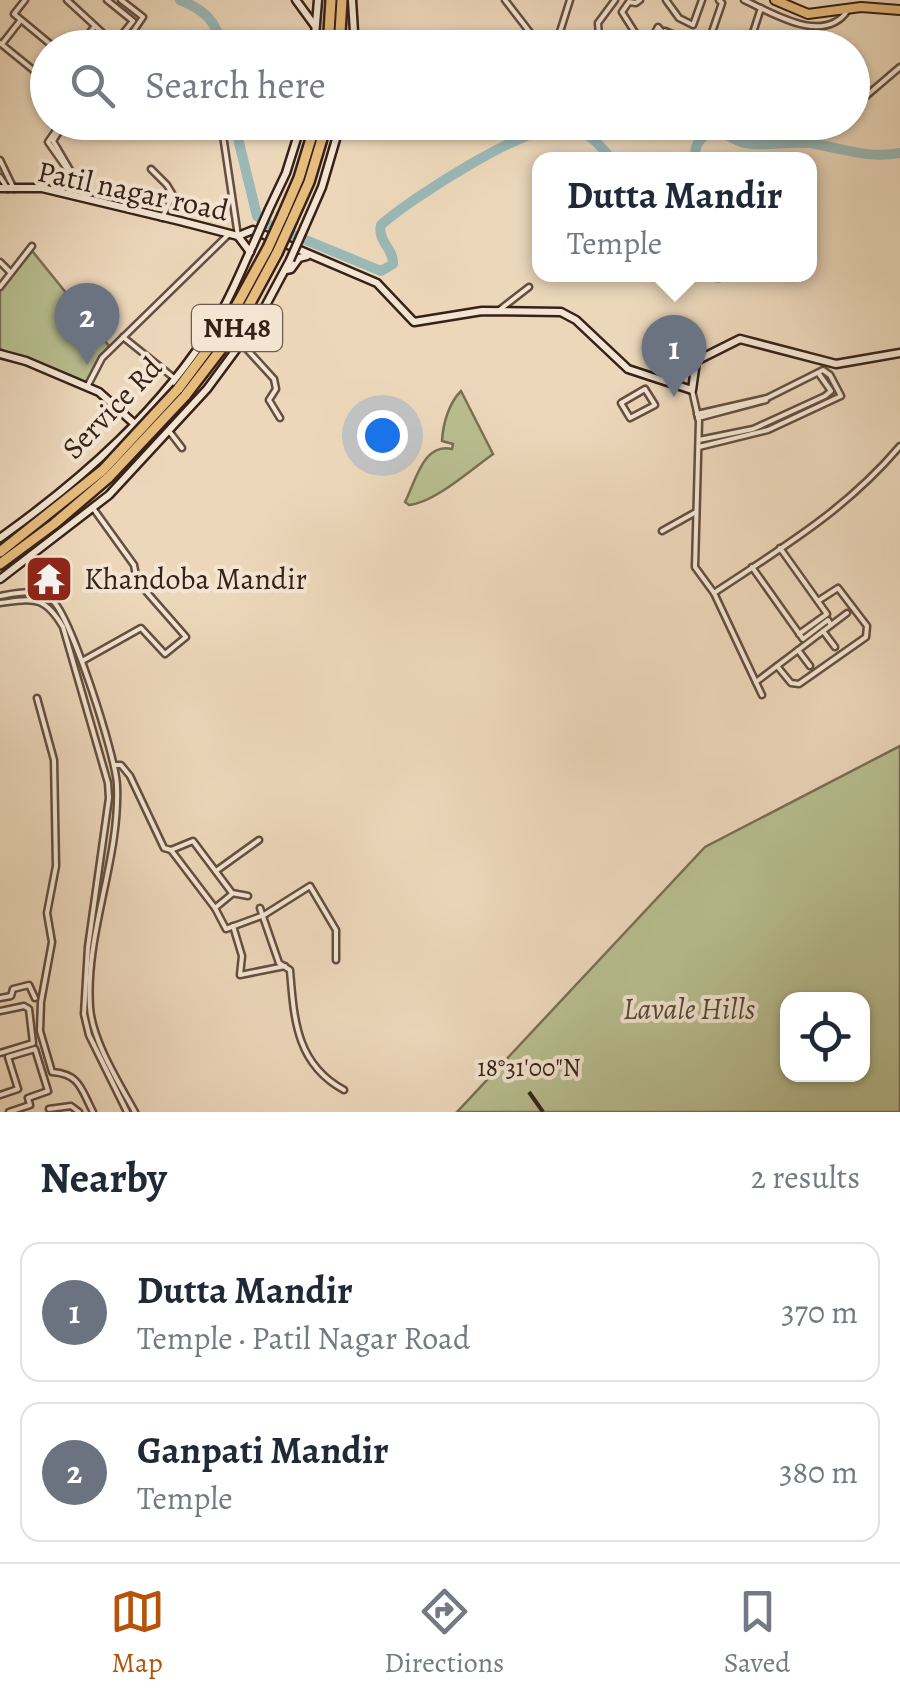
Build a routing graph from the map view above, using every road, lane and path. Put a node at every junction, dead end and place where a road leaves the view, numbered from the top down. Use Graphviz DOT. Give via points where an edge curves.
graph roads {
  1 [pos="26,0"];
  2 [pos="67,0"];
  3 [pos="108,0"];
  4 [pos="122,0"];
  5 [pos="296,0"];
  6 [pos="318,0"];
  7 [pos="330,0"];
  8 [pos="342,0"];
  9 [pos="352,0"];
  10 [pos="505,0"];
  11 [pos="570,0"];
  12 [pos="614,0"];
  13 [pos="625,0"];
  14 [pos="639,0"];
  15 [pos="669,0"];
  16 [pos="702,0"];
  17 [pos="744,0"];
  18 [pos="775,0"];
  19 [pos="716,1"];
  20 [pos="864,3"];
  21 [pos="761,8"];
  22 [pos="849,8"];
  23 [pos="900,10"];
  24 [pos="21,20"];
  25 [pos="694,24"];
  26 [pos="95,26"];
  27 [pos="316,27"];
  28 [pos="33,30"];
  29 [pos="92,30"];
  30 [pos="99,30"];
  31 [pos="127,30"];
  32 [pos="131,30"];
  33 [pos="316,30"];
  34 [pos="329,30"];
  35 [pos="340,30"];
  36 [pos="354,30"];
  37 [pos="528,30"];
  38 [pos="561,30"];
  39 [pos="597,30"];
  40 [pos="632,30"];
  41 [pos="699,30"];
  42 [pos="713,30"];
  43 [pos="751,30"];
  44 [pos="1,44"];
  45 [pos="30,68"];
  46 [pos="900,68"];
  47 [pos="870,93"];
  48 [pos="52,140"];
  49 [pos="224,140"];
  50 [pos="296,140"];
  51 [pos="311,140"];
  52 [pos="321,140"];
  53 [pos="336,140"];
  54 [pos="0,160"];
  55 [pos="151,169"];
  56 [pos="0,177"];
  57 [pos="7,188"];
  58 [pos="87,200"];
  59 [pos="162,218"];
  60 [pos="288,218"];
  61 [pos="228,234"];
  62 [pos="238,236"];
  63 [pos="32,246"];
  64 [pos="251,248"];
  65 [pos="308,256"];
  66 [pos="0,262"];
  67 [pos="286,270"];
  68 [pos="10,272"];
  69 [pos="529,286"];
  70 [pos="0,287"];
  71 [pos="498,310"];
  72 [pos="123,338"];
  73 [pos="242,344"];
  74 [pos="900,353"];
  75 [pos="0,354"];
  76 [pos="646,376"];
  77 [pos="87,387"];
  78 [pos="179,388"];
  79 [pos="692,390"];
  80 [pos="640,391"];
  81 [pos="698,416"];
  82 [pos="280,418"];
  83 [pos="135,424"];
  84 [pos="168,431"];
  85 [pos="157,444"];
  86 [pos="699,444"];
  87 [pos="900,446"];
  88 [pos="182,448"];
  89 [pos="106,474"];
  90 [pos="93,508"];
  91 [pos="696,512"];
  92 [pos="662,531"];
  93 [pos="0,538"];
  94 [pos="780,548"];
  95 [pos="0,552"];
  96 [pos="752,567"];
  97 [pos="2,571"];
  98 [pos="58,577"];
  99 [pos="714,593"];
  100 [pos="0,599"];
  101 [pos="52,600"];
  102 [pos="818,602"];
  103 [pos="847,612"];
  104 [pos="831,624"];
  105 [pos="823,631"];
  106 [pos="799,634"];
  107 [pos="835,647"];
  108 [pos="798,650"];
  109 [pos="83,660"];
  110 [pos="777,666"];
  111 [pos="810,666"];
  112 [pos="756,682"];
  113 [pos="762,696"];
  114 [pos="37,698"];
  115 [pos="115,765"];
  116 [pos="108,784"];
  117 [pos="117,784"];
  118 [pos="259,840"];
  119 [pos="171,850"];
  120 [pos="216,871"];
  121 [pos="232,893"];
  122 [pos="248,896"];
  123 [pos="215,908"];
  124 [pos="260,908"];
  125 [pos="264,915"];
  126 [pos="233,926"];
  127 [pos="336,960"];
  128 [pos="287,966"];
  129 [pos="0,998"];
  130 [pos="35,998"];
  131 [pos="0,1011"];
  132 [pos="90,1028"];
  133 [pos="0,1056"];
  134 [pos="8,1057"];
  135 [pos="344,1090"];
  136 [pos="0,1096"];
  137 [pos="49,1109"];
  138 [pos="9,1112"];
  139 [pos="79,1112"];
  140 [pos="93,1112"];
  141 [pos="128,1112"];
  142 [pos="135,1112"];
  1 -- 24 [label="street" via="14,14"];
  2 -- 26 [label="street"];
  3 -- 31 [label="street" via="133,21"];
  4 -- 32 [label="street" via="144,17"];
  5 -- 27 [label="street"];
  6 -- 27 [label="street"];
  7 -- 34 [label="highway"];
  8 -- 35 [label="highway"];
  9 -- 36 [label="street"];
  10 -- 37 [label="street"];
  11 -- 38 [label="street"];
  12 -- 39 [label="street"];
  13 -- 14 [label="street"];
  14 -- 40 [label="street" via="622,12"];
  15 -- 25 [label="street" via="675,14"];
  16 -- 25 [label="street"];
  17 -- 21 [label="street"];
  18 -- 22 [label="main road" via="808,14"];
  19 -- 42 [label="street" via="722,3"];
  20 -- 22 [label="main road"];
  20 -- 23 [label="main road"];
  21 -- 22 [label="street" via="809,26 832,25"];
  21 -- 43 [label="street"];
  24 -- 28 [label="street"];
  24 -- 44 [label="street"];
  25 -- 41 [label="street"];
  26 -- 29 [label="street"];
  26 -- 30 [label="street"];
  27 -- 33 [label="street"];
  44 -- 45 [label="street"];
  46 -- 47 [label="street"];
  48 -- 58 [label="street"];
  49 -- 62 [label="street"];
  50 -- 64 [label="street, Service Rd, bridge"];
  51 -- 60 [label="highway, NH48"];
  52 -- 60 [label="highway, NH48"];
  53 -- 67 [label="street, bridge"];
  54 -- 57 [label="street"];
  55 -- 59 [label="street" via="173,195"];
  56 -- 57 [label="street"];
  57 -- 58 [label="street, Patil nagar road" via="42,188"];
  58 -- 59 [label="street, Patil nagar road"];
  59 -- 61 [label="street, Patil nagar road"];
  60 -- 78 [label="highway, NH48, bridge" via="226,325"];
  61 -- 62 [label="street, Patil nagar road"];
  61 -- 72 [label="street"];
  62 -- 64 [label="street, Patil nagar road"];
  62 -- 65 [label="street" via="253,230"];
  63 -- 68 [label="street"];
  64 -- 78 [label="street, Service Rd"];
  65 -- 67 [label="street"];
  65 -- 71 [label="street" via="377,283 414,322"];
  66 -- 68 [label="street"];
  67 -- 73 [label="street"];
  68 -- 70 [label="street"];
  69 -- 71 [label="street"];
  71 -- 76 [label="street" via="569,314 628,369"];
  72 -- 77 [label="street" via="102,358"];
  72 -- 78 [label="street"];
  73 -- 82 [label="street" via="276,382 269,400"];
  73 -- 84 [label="street"];
  74 -- 79 [label="street" via="836,364 740,339 696,361"];
  75 -- 77 [label="street"];
  76 -- 79 [label="street"];
  76 -- 80 [label="street"];
  77 -- 83 [label="street"];
  78 -- 83 [label="street, Service Rd"];
  78 -- 89 [label="highway, NH48, bridge"];
  79 -- 81 [label="street"];
  80 -- 80 [label="street" via="621,404 630,418 655,405 649,390"];
  81 -- 86 [label="street"];
  81 -- 86 [label="street" via="764,401 821,373 831,391 772,422"];
  81 -- 86 [label="street" via="767,398 823,370 841,396 768,430"];
  83 -- 85 [label="street"];
  83 -- 93 [label="street, Service Rd"];
  84 -- 85 [label="street"];
  84 -- 88 [label="street"];
  85 -- 90 [label="street"];
  86 -- 91 [label="street"];
  87 -- 94 [label="street" via="838,509"];
  89 -- 95 [label="highway, NH48"];
  89 -- 97 [label="highway, NH48"];
  90 -- 97 [label="street"];
  90 -- 109 [label="street" via="134,565 136,581 186,637 165,654 141,628"];
  91 -- 92 [label="street"];
  91 -- 99 [label="street" via="695,567"];
  94 -- 96 [label="street"];
  94 -- 102 [label="street"];
  96 -- 99 [label="street"];
  96 -- 106 [label="street"];
  98 -- 101 [label="street"];
  99 -- 112 [label="street"];
  100 -- 101 [label="street" via="29,592"];
  100 -- 116 [label="street" via="48,604 63,626"];
  101 -- 109 [label="street"];
  102 -- 106 [label="street" via="826,614"];
  102 -- 110 [label="street" via="838,588 868,626 866,637 799,684"];
  103 -- 104 [label="street"];
  104 -- 105 [label="street"];
  104 -- 106 [label="street" via="803,638"];
  105 -- 107 [label="street"];
  105 -- 108 [label="street"];
  108 -- 110 [label="street"];
  108 -- 111 [label="street"];
  109 -- 115 [label="street"];
  110 -- 112 [label="street"];
  112 -- 113 [label="street"];
  114 -- 140 [label="street" via="54,760 56,866 41,1041 52,1072 77,1080"];
  115 -- 117 [label="street"];
  115 -- 119 [label="street" via="130,776 162,845"];
  116 -- 117 [label="street"];
  116 -- 132 [label="street" via="85,982"];
  117 -- 132 [label="street" via="92,964"];
  118 -- 120 [label="street"];
  119 -- 120 [label="street" via="192,841"];
  119 -- 123 [label="street"];
  120 -- 121 [label="street"];
  121 -- 122 [label="street"];
  121 -- 123 [label="street"];
  123 -- 126 [label="street" via="226,929"];
  124 -- 125 [label="street"];
  125 -- 126 [label="street"];
  125 -- 127 [label="street" via="310,886 336,930"];
  125 -- 128 [label="street" via="279,963"];
  126 -- 128 [label="street" via="240,975"];
  128 -- 135 [label="street" via="298,1034 314,1068"];
  129 -- 130 [label="street" via="29,985"];
  131 -- 133 [label="street" via="29,1008 33,1043"];
  132 -- 141 [label="street"];
  132 -- 142 [label="street"];
  133 -- 134 [label="street"];
  134 -- 136 [label="street" via="18,1089"];
  134 -- 138 [label="street" via="35,1049 48,1092"];
  137 -- 139 [label="street" via="71,1106"];
}
